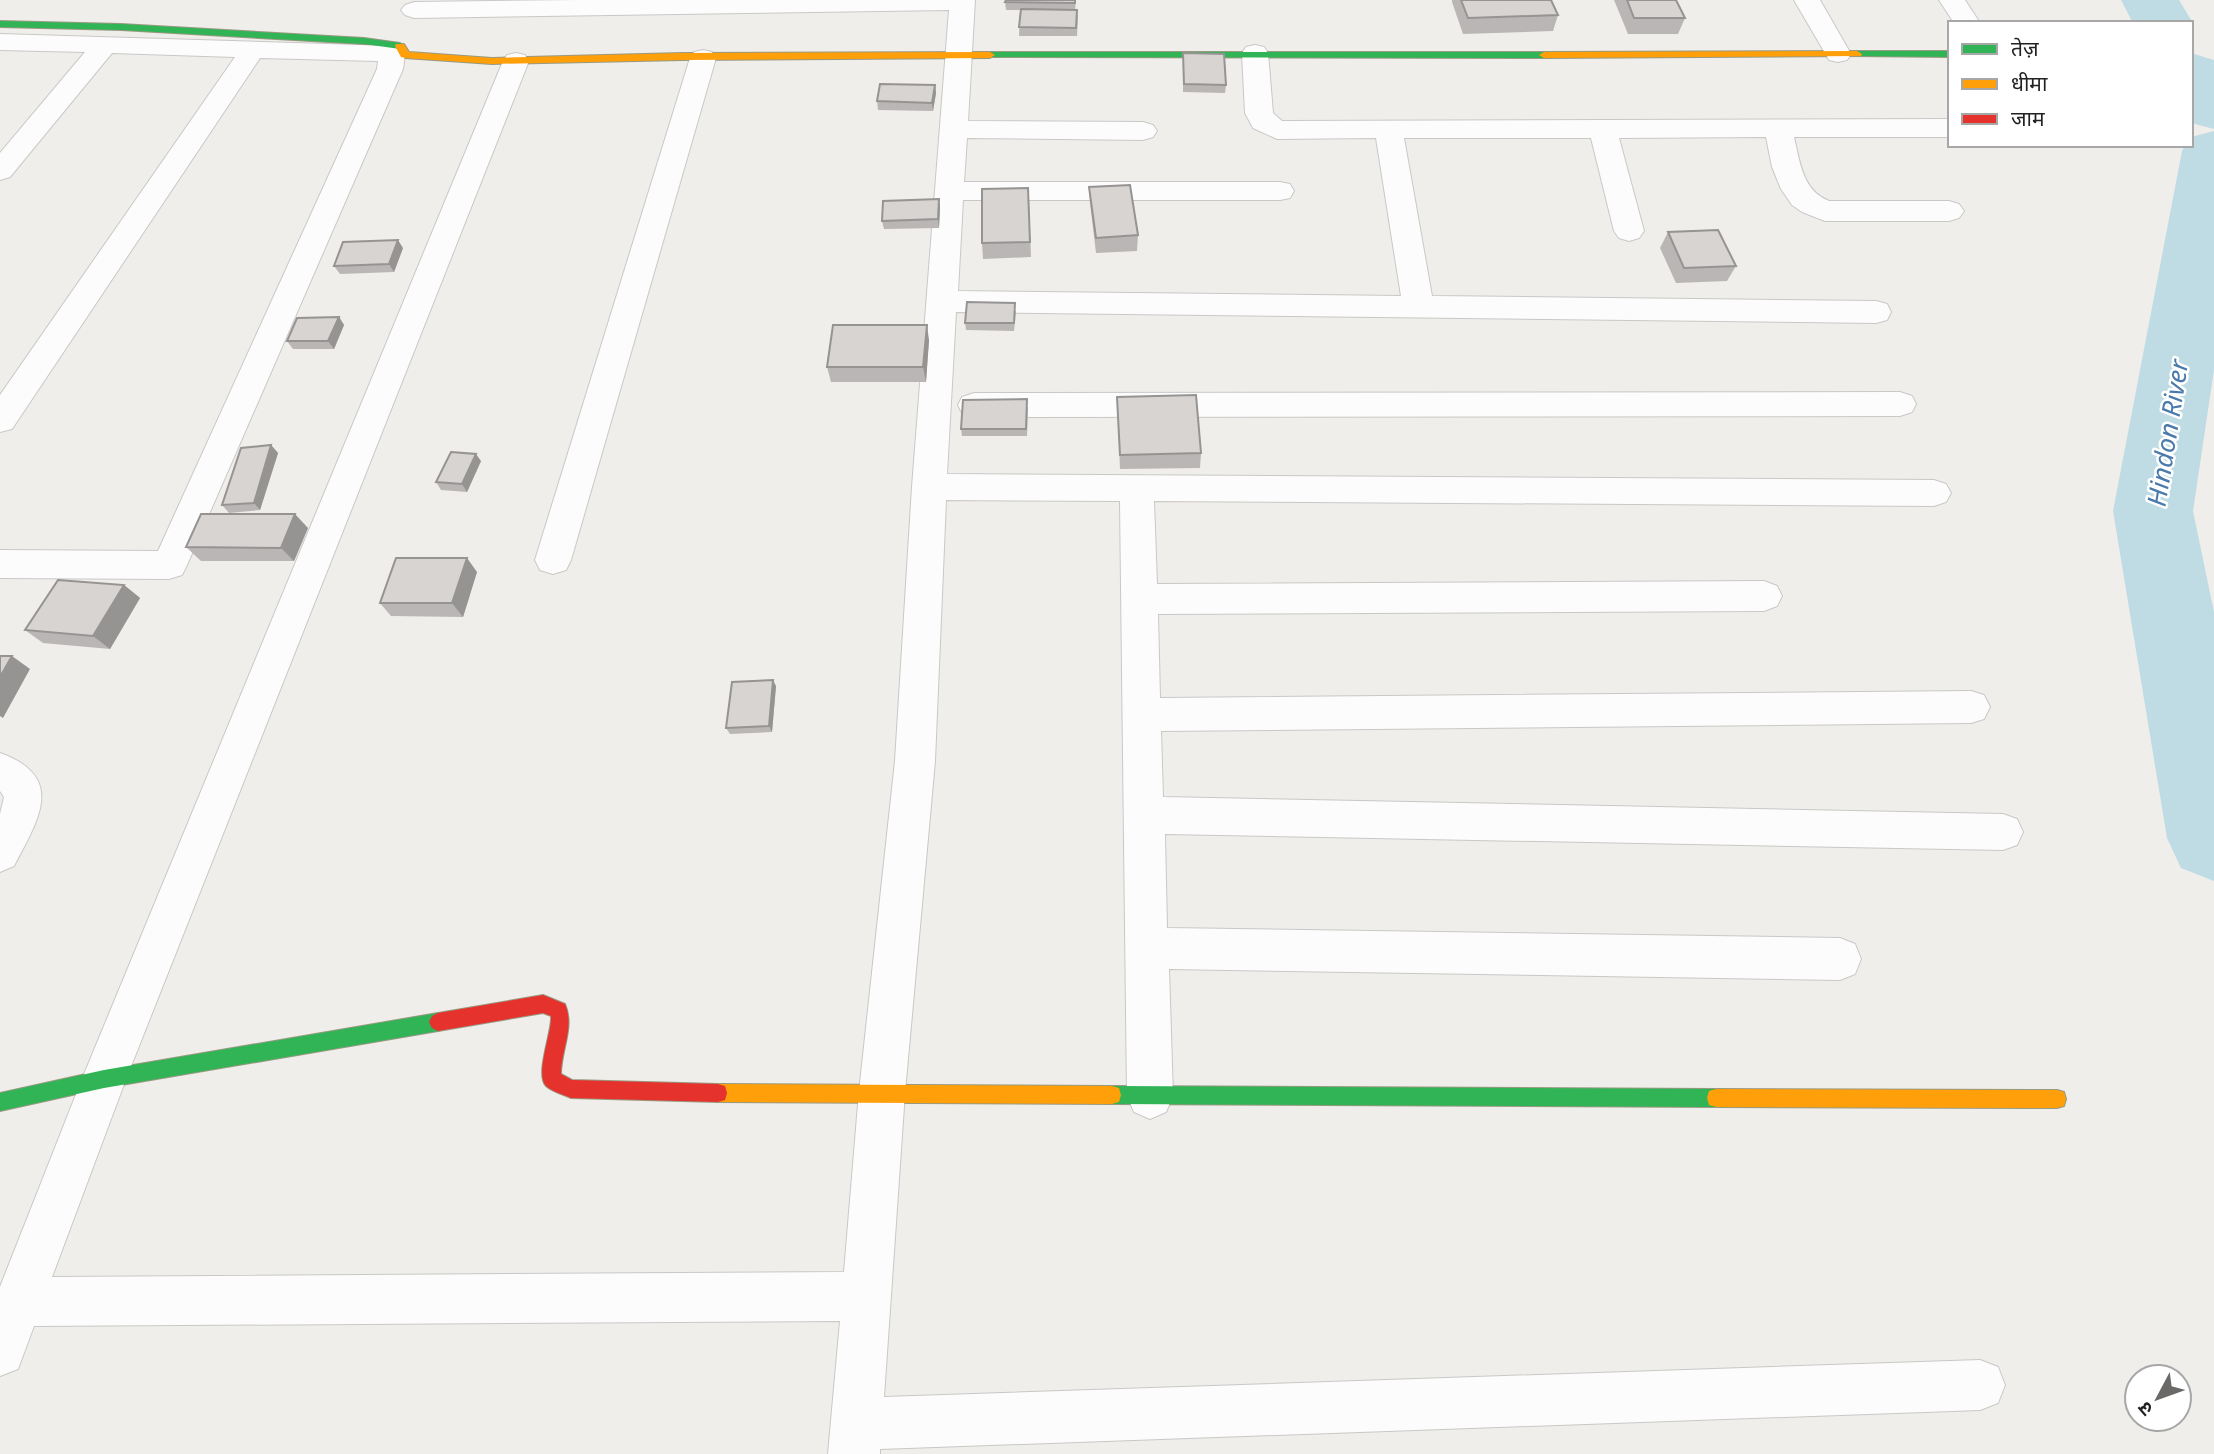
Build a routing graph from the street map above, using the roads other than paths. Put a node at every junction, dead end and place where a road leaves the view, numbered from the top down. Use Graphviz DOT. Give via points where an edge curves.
graph roads {
  1 [pos="1807,0"];
  2 [pos="1952,0"];
  3 [pos="962,1"];
  4 [pos="417,5"];
  5 [pos="1967,21"];
  6 [pos="0,24"];
  7 [pos="0,42"];
  8 [pos="105,45"];
  9 [pos="399,45"];
  10 [pos="254,48"];
  11 [pos="1255,53"];
  12 [pos="1838,54"];
  13 [pos="1948,54"];
  14 [pos="957,57"];
  15 [pos="703,58"];
  16 [pos="516,61"];
  17 [pos="1948,128"];
  18 [pos="954,129"];
  19 [pos="1778,129"];
  20 [pos="1143,131"];
  21 [pos="1389,131"];
  22 [pos="1603,131"];
  23 [pos="0,171"];
  24 [pos="950,191"];
  25 [pos="1280,191"];
  26 [pos="1948,211"];
  27 [pos="1629,231"];
  28 [pos="942,301"];
  29 [pos="1418,306"];
  30 [pos="1876,312"];
  31 [pos="1900,404"];
  32 [pos="936,405"];
  33 [pos="0,420"];
  34 [pos="929,487"];
  35 [pos="1137,489"];
  36 [pos="1934,494"];
  37 [pos="553,560"];
  38 [pos="0,564"];
  39 [pos="1764,596"];
  40 [pos="1139,599"];
  41 [pos="1971,707"];
  42 [pos="1142,715"];
  43 [pos="0,770"];
  44 [pos="1144,814"];
  45 [pos="2003,832"];
  46 [pos="0,853"];
  47 [pos="1147,947"];
  48 [pos="1840,959"];
  49 [pos="104,1079"];
  50 [pos="882,1092"];
  51 [pos="1150,1096"];
  52 [pos="2057,1099"];
  53 [pos="0,1102"];
  54 [pos="867,1296"];
  55 [pos="19,1302"];
  56 [pos="0,1351"];
  57 [pos="1980,1385"];
  58 [pos="855,1439"];
  1 -- 12 [label="street"];
  2 -- 5 [label="street"];
  3 -- 4 [label="street"];
  3 -- 14 [label="street"];
  4 -- 9 [label="street"];
  6 -- 9 [label="street"];
  7 -- 8 [label="street"];
  8 -- 10 [label="street"];
  8 -- 23 [label="street"];
  9 -- 16 [label="street" via="405,55 426,58"];
  10 -- 33 [label="street"];
  10 -- 38 [label="street" via="392,54 390,69 169,565"];
  11 -- 12 [label="street"];
  11 -- 14 [label="street"];
  11 -- 21 [label="street" via="1263,122 1277,130"];
  12 -- 13 [label="street"];
  14 -- 15 [label="street"];
  14 -- 18 [label="street"];
  15 -- 16 [label="street"];
  15 -- 37 [label="street"];
  16 -- 49 [label="street"];
  17 -- 19 [label="street"];
  18 -- 20 [label="street"];
  18 -- 24 [label="street"];
  19 -- 22 [label="street"];
  19 -- 26 [label="street" via="1794,190 1814,208"];
  21 -- 22 [label="street"];
  21 -- 29 [label="street"];
  22 -- 27 [label="street"];
  24 -- 25 [label="street"];
  24 -- 28 [label="street"];
  28 -- 29 [label="street"];
  28 -- 32 [label="street"];
  29 -- 30 [label="street"];
  31 -- 32 [label="street"];
  32 -- 34 [label="street"];
  34 -- 35 [label="street"];
  34 -- 50 [label="street" via="912,793"];
  35 -- 36 [label="street"];
  35 -- 40 [label="street"];
  39 -- 40 [label="street"];
  40 -- 42 [label="street"];
  41 -- 42 [label="street"];
  42 -- 44 [label="street"];
  43 -- 46 [label="street" via="18,779 25,792"];
  44 -- 45 [label="street"];
  44 -- 47 [label="street"];
  47 -- 48 [label="street"];
  47 -- 51 [label="street"];
  49 -- 50 [label="street" via="543,1004 559,1010 564,1021 552,1057 552,1079 571,1089"];
  49 -- 53 [label="street"];
  49 -- 55 [label="street"];
  50 -- 51 [label="street"];
  50 -- 54 [label="street"];
  51 -- 52 [label="street"];
  54 -- 55 [label="street"];
  54 -- 58 [label="street"];
  55 -- 56 [label="street"];
  57 -- 58 [label="street"];
}
